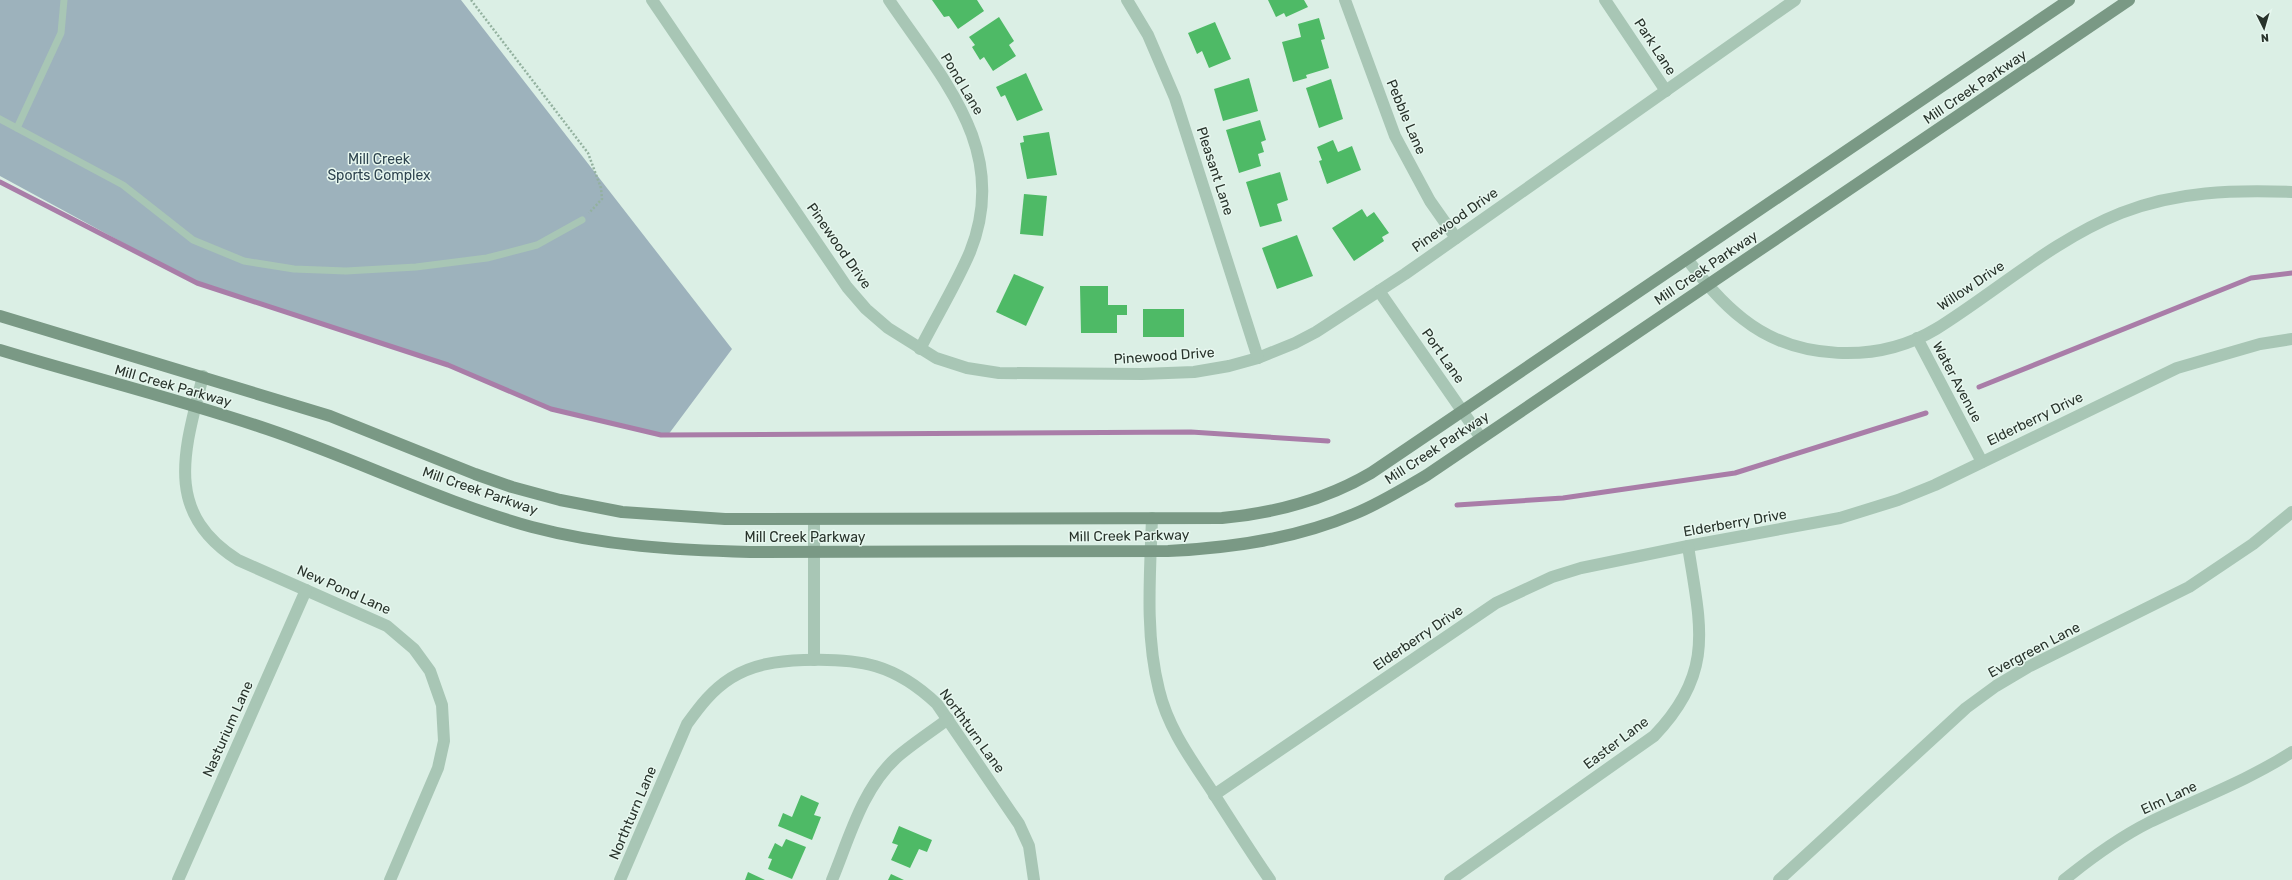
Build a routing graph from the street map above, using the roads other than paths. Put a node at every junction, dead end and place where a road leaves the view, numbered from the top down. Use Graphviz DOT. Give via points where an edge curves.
graph roads {
  1 [pos="64,0"];
  2 [pos="652,0"];
  3 [pos="889,0"];
  4 [pos="1127,0"];
  5 [pos="1345,0"];
  6 [pos="1605,0"];
  7 [pos="1795,0"];
  8 [pos="2069,0"];
  9 [pos="2129,0"];
  10 [pos="1666,91"];
  11 [pos="0,119"];
  12 [pos="17,128"];
  13 [pos="2292,192"];
  14 [pos="582,220"];
  15 [pos="1456,238"];
  16 [pos="1687,259"];
  17 [pos="1708,286"];
  18 [pos="1379,291"];
  19 [pos="0,316"];
  20 [pos="1917,338"];
  21 [pos="2292,339"];
  22 [pos="920,349"];
  23 [pos="0,350"];
  24 [pos="1258,358"];
  25 [pos="203,376"];
  26 [pos="196,407"];
  27 [pos="1464,411"];
  28 [pos="1481,438"];
  29 [pos="1982,462"];
  30 [pos="2292,512"];
  31 [pos="1152,518"];
  32 [pos="814,520"];
  33 [pos="1688,546"];
  34 [pos="1150,551"];
  35 [pos="814,552"];
  36 [pos="306,590"];
  37 [pos="814,660"];
  38 [pos="948,720"];
  39 [pos="2292,752"];
  40 [pos="1214,795"];
  41 [pos="178,880"];
  42 [pos="390,880"];
  43 [pos="620,880"];
  44 [pos="832,880"];
  45 [pos="1034,880"];
  46 [pos="1270,880"];
  47 [pos="1450,880"];
  48 [pos="1779,880"];
  49 [pos="2064,880"];
  1 -- 12 [label="lane" via="61,33"];
  2 -- 22 [label="street, Pinewood Drive" via="847,287 866,309 888,328"];
  3 -- 22 [label="street, Pond Lane" via="962,108 977,148 981,175 981,201 970,252"];
  4 -- 24 [label="street, Pleasant Lane" via="1148,35 1175,98"];
  5 -- 15 [label="street, Pebble Lane" via="1395,136 1430,201"];
  6 -- 10 [label="street, Park Lane"];
  7 -- 10 [label="street, Pinewood Drive"];
  8 -- 16 [label="main road, Mill Creek Parkway"];
  9 -- 17 [label="main road, Mill Creek Parkway"];
  10 -- 15 [label="street, Pinewood Drive"];
  11 -- 12 [label="lane"];
  12 -- 14 [label="lane" via="123,185 193,240 244,261 294,269 346,271 416,267 488,258 537,244"];
  13 -- 20 [label="street, Willow Drive" via="2234,190 2195,193 2157,201 2120,213 2085,230 1935,329"];
  15 -- 18 [label="street, Pinewood Drive"];
  16 -- 17 [label="street, Willow Drive"];
  16 -- 27 [label="main road, Mill Creek Parkway"];
  17 -- 20 [label="street, Willow Drive" via="1755,328 1778,340 1806,349 1854,353 1882,349"];
  17 -- 28 [label="main road, Mill Creek Parkway"];
  18 -- 24 [label="street, Pinewood Drive" via="1316,332"];
  18 -- 27 [label="street, Port Lane"];
  19 -- 25 [label="main road, Mill Creek Parkway"];
  20 -- 29 [label="street, Water Avenue"];
  21 -- 29 [label="street, Elderberry Drive" via="2260,344 2177,368"];
  22 -- 24 [label="street, Pinewood Drive" via="936,358 967,368 999,373 1061,375 1194,372"];
  23 -- 26 [label="main road, Mill Creek Parkway"];
  25 -- 26 [label="street, New Pond Lane"];
  25 -- 32 [label="main road, Mill Creek Parkway" via="330,416 475,474 560,500 622,512 677,517"];
  26 -- 35 [label="main road, Mill Creek Parkway" via="316,446 484,512 532,527 596,540 682,550"];
  26 -- 36 [label="street, New Pond Lane" via="184,465 189,500 201,526 238,560"];
  27 -- 28 [label="street, Port Lane"];
  27 -- 31 [label="main road, Mill Creek Parkway" via="1359,480 1306,503 1251,515 1222,518"];
  28 -- 34 [label="main road, Mill Creek Parkway" via="1427,475 1339,520 1255,543 1212,549"];
  29 -- 33 [label="street, Elderberry Drive" via="1898,500 1840,518"];
  30 -- 48 [label="street, Evergreen Lane" via="2253,544 2189,587 2028,667 1996,686 1966,708"];
  31 -- 32 [label="main road, Mill Creek Parkway"];
  31 -- 34 [label="street"];
  32 -- 35 [label="street"];
  33 -- 40 [label="street, Elderberry Drive" via="1581,568 1538,583 1496,603"];
  33 -- 47 [label="street, Easter Lane" via="1700,626 1699,656 1690,686 1670,719 1654,736"];
  34 -- 35 [label="main road, Mill Creek Parkway"];
  34 -- 40 [label="street" via="1153,663 1159,691 1182,746"];
  35 -- 37 [label="street"];
  36 -- 41 [label="street, Nasturium Lane"];
  36 -- 42 [label="street, New Pond Lane" via="379,621 401,636 430,671 437,688 444,724 444,741 438,768"];
  37 -- 38 [label="street, Northturn Lane" via="847,660 880,667 904,678 925,692 938,704"];
  37 -- 43 [label="street, Northturn Lane" via="780,660 755,666 732,677 702,702 687,724"];
  38 -- 44 [label="street" via="896,758 879,777 866,798"];
  38 -- 45 [label="street, Northturn Lane" via="1019,824 1029,846"];
  39 -- 49 [label="street, Elm Lane" via="2249,776 2123,837"];
  40 -- 46 [label="street"];
}
